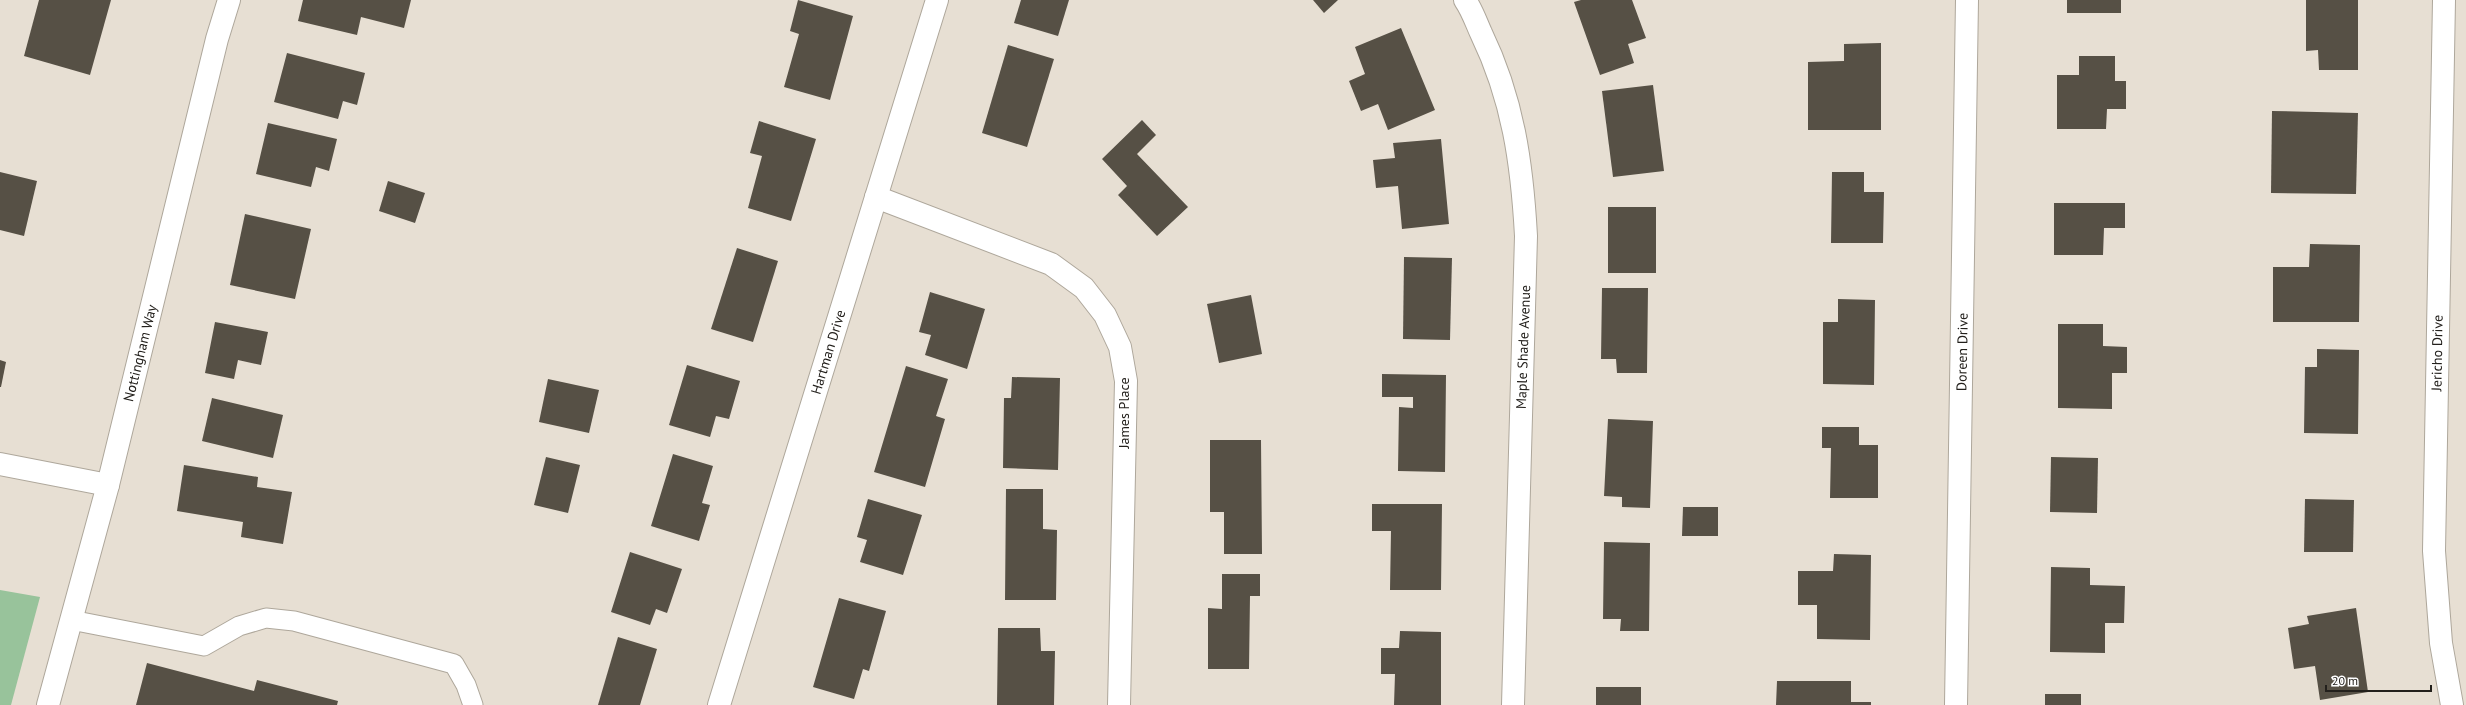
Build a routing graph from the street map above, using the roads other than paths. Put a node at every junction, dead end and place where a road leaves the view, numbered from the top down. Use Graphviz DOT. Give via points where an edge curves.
graph roads {
  1 [pos="229,0"];
  2 [pos="938,0"];
  3 [pos="1465,0"];
  4 [pos="1967,0"];
  5 [pos="2444,0"];
  6 [pos="876,197"];
  7 [pos="0,464"];
  8 [pos="108,485"];
  9 [pos="71,620"];
  10 [pos="48,705"];
  11 [pos="473,705"];
  12 [pos="719,705"];
  13 [pos="1119,705"];
  14 [pos="1513,705"];
  15 [pos="1956,705"];
  16 [pos="2452,705"];
  1 -- 8 [label="street, Nottingham Way"];
  2 -- 6 [label="street, Hartman Drive"];
  3 -- 14 [label="street, Maple Shade Avenue" via="1495,61 1514,123 1523,179 1526,236"];
  4 -- 15 [label="street, Doreen Drive"];
  5 -- 16 [label="street, Jericho Drive" via="2434,551 2441,643"];
  6 -- 12 [label="street, Hartman Drive"];
  6 -- 13 [label="street, James Place" via="1051,264 1084,288 1105,315 1120,347 1126,381"];
  7 -- 8 [label="street"];
  8 -- 9 [label="street, Nottingham Way"];
  9 -- 10 [label="street, Nottingham Way"];
  9 -- 11 [label="lane" via="204,646 239,626 266,618 294,621 454,664 466,685"];
}
